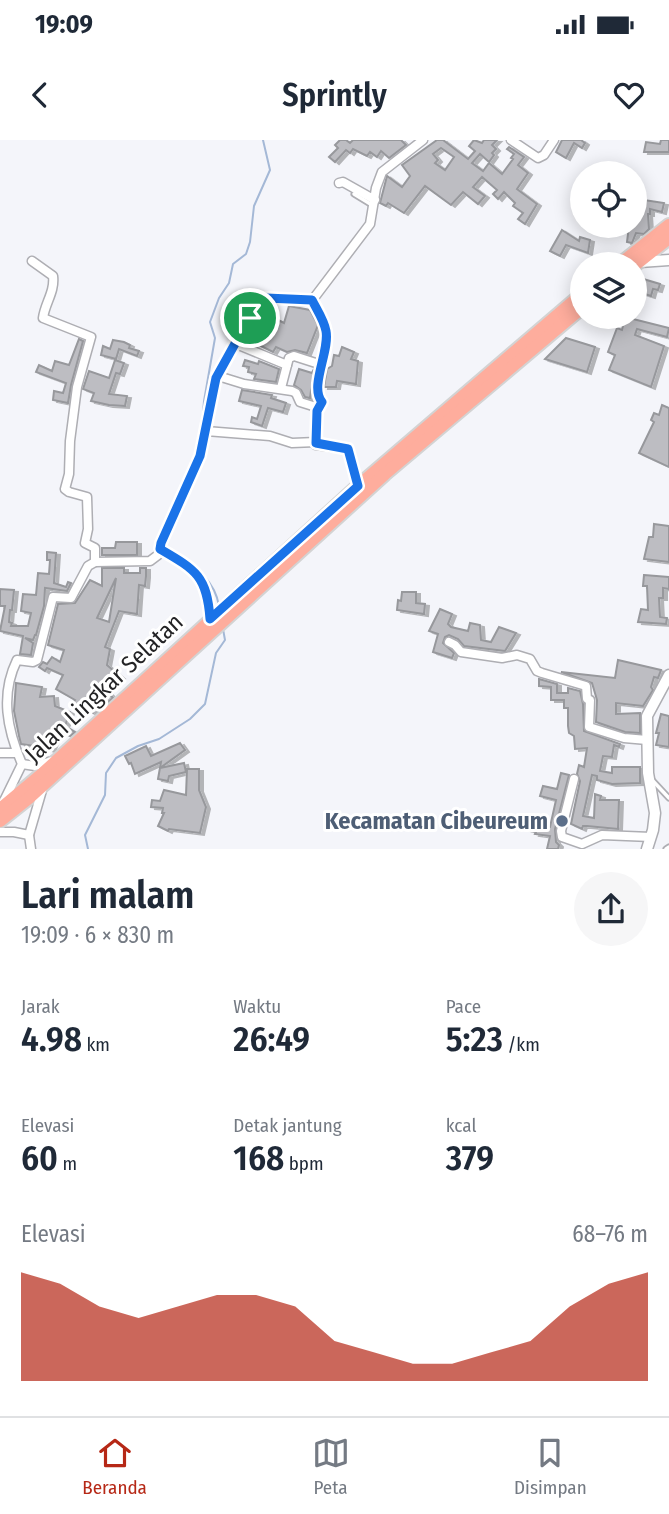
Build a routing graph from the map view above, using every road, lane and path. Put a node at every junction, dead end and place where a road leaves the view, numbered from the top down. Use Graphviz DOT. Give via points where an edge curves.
graph roads {
  1 [pos="423,140"];
  2 [pos="511,140"];
  3 [pos="554,140"];
  4 [pos="339,183"];
  5 [pos="354,194"];
  6 [pos="374,203"];
  7 [pos="669,225"];
  8 [pos="669,238"];
  9 [pos="635,252"];
  10 [pos="647,256"];
  11 [pos="669,260"];
  12 [pos="32,261"];
  13 [pos="647,263"];
  14 [pos="312,300"];
  15 [pos="570,305"];
  16 [pos="570,318"];
  17 [pos="236,344"];
  18 [pos="287,365"];
  19 [pos="322,365"];
  20 [pos="218,376"];
  21 [pos="281,388"];
  22 [pos="317,411"];
  23 [pos="206,431"];
  24 [pos="316,442"];
  25 [pos="361,490"];
  26 [pos="161,547"];
  27 [pos="95,562"];
  28 [pos="210,619"];
  29 [pos="449,642"];
  30 [pos="669,675"];
  31 [pos="4,685"];
  32 [pos="647,740"];
  33 [pos="0,753"];
  34 [pos="17,753"];
  35 [pos="58,758"];
  36 [pos="22,764"];
  37 [pos="649,778"];
  38 [pos="574,779"];
  39 [pos="0,782"];
  40 [pos="44,784"];
  41 [pos="10,787"];
  42 [pos="669,798"];
  43 [pos="0,813"];
  44 [pos="0,832"];
  45 [pos="29,835"];
  46 [pos="651,838"];
  47 [pos="31,849"];
  48 [pos="647,849"];
  1 -- 6 [label="street" via="382,172"];
  2 -- 3 [label="street" via="538,158"];
  4 -- 6 [label="street"];
  5 -- 6 [label="lane"];
  6 -- 14 [label="street" via="368,227"];
  7 -- 9 [label="main road"];
  8 -- 10 [label="main road"];
  11 -- 13 [label="street"];
  12 -- 27 [label="street" via="54,281 43,318 91,337 77,387 65,489 87,497 85,543 95,548"];
  14 -- 17 [label="street" via="263,299"];
  14 -- 19 [label="street" via="326,331"];
  15 -- 25 [label="main road, Jalan Lingkar Selatan"];
  16 -- 25 [label="main road, Jalan Lingkar Selatan"];
  17 -- 18 [label="street"];
  17 -- 20 [label="street"];
  18 -- 19 [label="street" via="294,356"];
  18 -- 21 [label="street"];
  19 -- 22 [label="street" via="317,393 322,402"];
  20 -- 21 [label="street"];
  20 -- 23 [label="street"];
  21 -- 22 [label="street" via="295,392 299,401"];
  22 -- 24 [label="street"];
  23 -- 24 [label="street"];
  23 -- 26 [label="street" via="194,472"];
  24 -- 25 [label="street" via="348,449"];
  25 -- 28 [label="main road, Jalan Lingkar Selatan"];
  25 -- 40 [label="main road, Jalan Lingkar Selatan"];
  26 -- 27 [label="street" via="150,561"];
  26 -- 28 [label="path" via="187,564 202,581"];
  27 -- 31 [label="street" via="88,566 71,598 53,597 37,660 17,660"];
  28 -- 35 [label="main road, Jalan Lingkar Selatan"];
  29 -- 32 [label="street" via="461,652 530,659 537,671 586,687 589,727"];
  30 -- 32 [label="street" via="648,712"];
  31 -- 34 [label="street"];
  32 -- 37 [label="street"];
  33 -- 34 [label="street"];
  34 -- 36 [label="street"];
  35 -- 36 [label="street" via="41,765"];
  35 -- 43 [label="main road, Jalan Lingkar Selatan"];
  36 -- 41 [label="street"];
  37 -- 42 [label="lane"];
  37 -- 46 [label="street" via="654,813"];
  38 -- 46 [label="street" via="562,837 582,844 602,835"];
  39 -- 41 [label="street"];
  40 -- 43 [label="main road, Jalan Lingkar Selatan"];
  40 -- 45 [label="street"];
  41 -- 43 [label="street"];
  44 -- 45 [label="street"];
  45 -- 47 [label="street"];
  46 -- 48 [label="street"];
}
